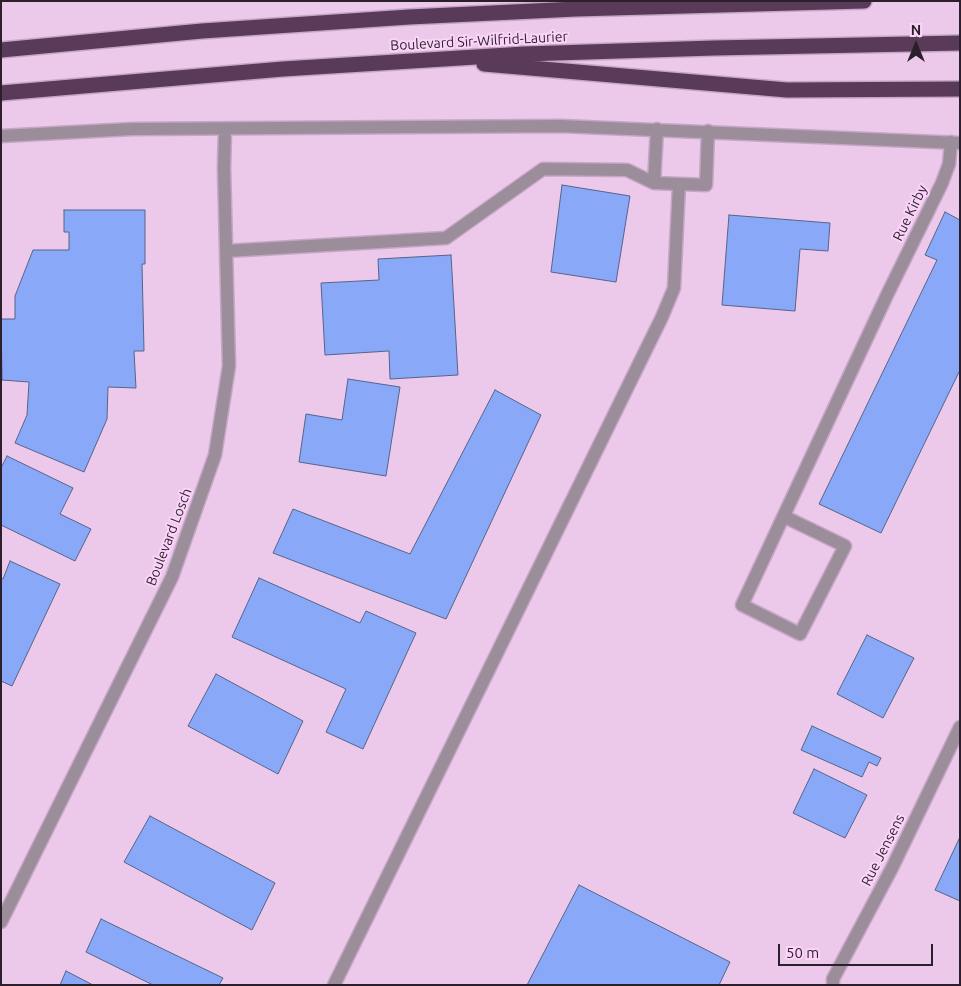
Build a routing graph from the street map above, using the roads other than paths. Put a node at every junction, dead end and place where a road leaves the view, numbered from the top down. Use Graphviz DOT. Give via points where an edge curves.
graph roads {
  1 [pos="589,1"];
  2 [pos="864,1"];
  3 [pos="518,11"];
  4 [pos="960,43"];
  5 [pos="1,50"];
  6 [pos="430,60"];
  7 [pos="960,89"];
  8 [pos="1,93"];
  9 [pos="225,129"];
  10 [pos="657,129"];
  11 [pos="708,132"];
  12 [pos="1,136"];
  13 [pos="955,142"];
  14 [pos="654,183"];
  15 [pos="679,184"];
  16 [pos="226,251"];
  17 [pos="785,517"];
  18 [pos="960,727"];
  19 [pos="1,922"];
  20 [pos="334,985"];
  21 [pos="833,985"];
  1 -- 3 [label="highway"];
  2 -- 3 [label="highway, Boulevard Sir-Wilfrid-Laurier"];
  3 -- 5 [label="highway, Boulevard Sir-Wilfrid-Laurier" via="231,29"];
  4 -- 6 [label="highway, Boulevard Sir-Wilfrid-Laurier" via="591,52"];
  6 -- 7 [label="highway" via="787,90"];
  6 -- 8 [label="highway, Boulevard Sir-Wilfrid-Laurier"];
  9 -- 10 [label="street" via="560,126"];
  9 -- 12 [label="street" via="109,130"];
  9 -- 16 [label="street, Boulevard Losch"];
  10 -- 11 [label="street"];
  10 -- 14 [label="street"];
  11 -- 13 [label="street"];
  11 -- 15 [label="street" via="706,185"];
  13 -- 17 [label="street, Rue Kirby" via="942,183 887,294"];
  14 -- 15 [label="street"];
  14 -- 16 [label="street" via="627,170 543,169 446,238"];
  15 -- 20 [label="street" via="674,288 665,310"];
  16 -- 19 [label="street, Boulevard Losch" via="229,366 216,455 172,577"];
  17 -- 17 [label="street, Rue Kirby" via="742,606 800,634 845,546"];
  18 -- 21 [label="street, Rue Jensens" via="892,868 833,979"];
}
